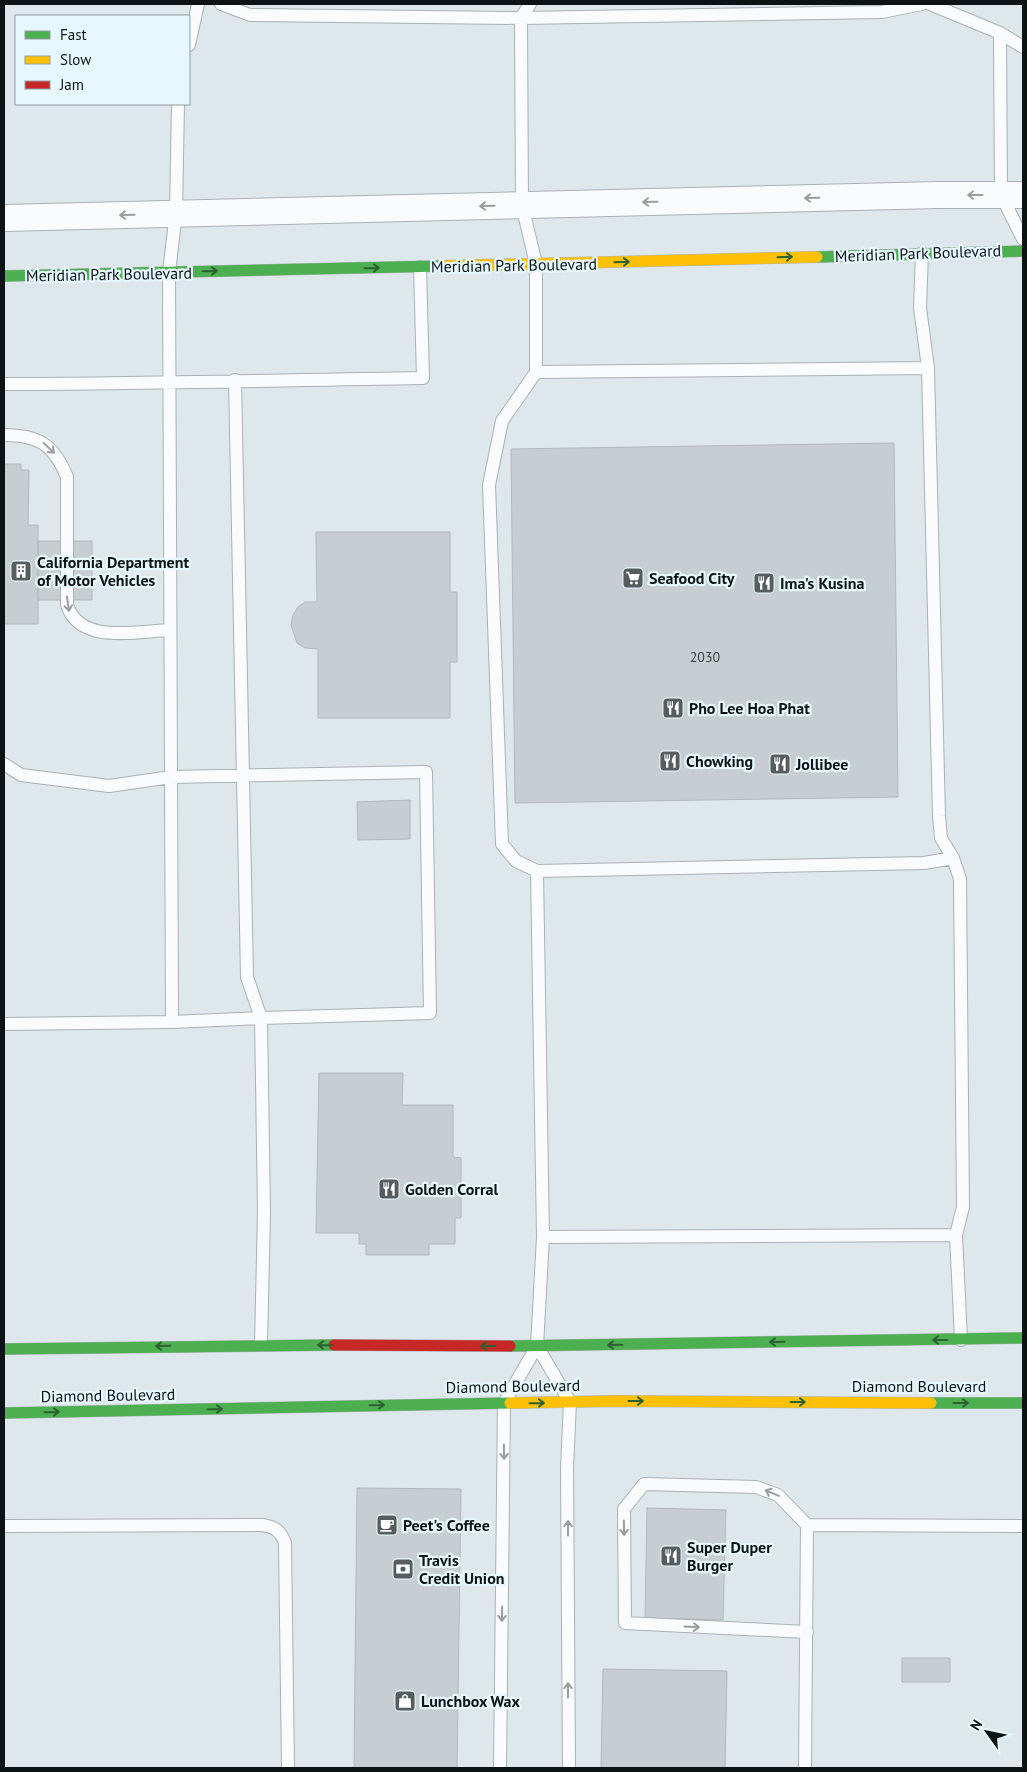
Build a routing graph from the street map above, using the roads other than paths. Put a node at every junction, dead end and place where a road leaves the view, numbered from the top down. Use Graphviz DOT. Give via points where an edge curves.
graph roads {
  1 [pos="198,4"];
  2 [pos="222,4"];
  3 [pos="530,4"];
  4 [pos="922,4"];
  5 [pos="930,4"];
  6 [pos="521,18"];
  7 [pos="1000,33"];
  8 [pos="190,40"];
  9 [pos="1023,47"];
  10 [pos="178,105"];
  11 [pos="1012,195"];
  12 [pos="522,205"];
  13 [pos="176,213"];
  14 [pos="4,218"];
  15 [pos="1023,239"];
  16 [pos="1023,250"];
  17 [pos="922,253"];
  18 [pos="536,264"];
  19 [pos="420,267"];
  20 [pos="168,272"];
  21 [pos="4,276"];
  22 [pos="928,368"];
  23 [pos="536,372"];
  24 [pos="235,380"];
  25 [pos="4,384"];
  26 [pos="169,384"];
  27 [pos="4,435"];
  28 [pos="170,630"];
  29 [pos="4,764"];
  30 [pos="243,776"];
  31 [pos="171,777"];
  32 [pos="953,858"];
  33 [pos="537,871"];
  34 [pos="261,1018"];
  35 [pos="172,1022"];
  36 [pos="4,1024"];
  37 [pos="956,1235"];
  38 [pos="543,1237"];
  39 [pos="1023,1338"];
  40 [pos="961,1340"];
  41 [pos="261,1344"];
  42 [pos="537,1346"];
  43 [pos="4,1350"];
  44 [pos="570,1402"];
  45 [pos="504,1403"];
  46 [pos="1023,1403"];
  47 [pos="4,1413"];
  48 [pos="807,1525"];
  49 [pos="4,1526"];
  50 [pos="1023,1526"];
  51 [pos="806,1632"];
  52 [pos="288,1768"];
  53 [pos="500,1768"];
  54 [pos="569,1768"];
  55 [pos="805,1768"];
  1 -- 8 [label="lane"];
  2 -- 6 [label="lane" via="250,15"];
  3 -- 6 [label="lane"];
  4 -- 6 [label="lane" via="882,12"];
  5 -- 7 [label="lane"];
  6 -- 12 [label="lane"];
  7 -- 9 [label="lane"];
  7 -- 11 [label="lane"];
  10 -- 13 [label="lane"];
  11 -- 12 [label="street, one-way"];
  11 -- 15 [label="lane"];
  12 -- 13 [label="street, one-way"];
  12 -- 18 [label="lane"];
  13 -- 14 [label="street, one-way"];
  13 -- 20 [label="lane"];
  16 -- 17 [label="main road, Meridian Park Boulevard"];
  18 -- 17 [label="main road, Meridian Park Boulevard, one-way"];
  17 -- 22 [label="lane" via="920,308"];
  18 -- 19 [label="main road, Meridian Park Boulevard"];
  18 -- 23 [label="lane"];
  20 -- 19 [label="main road, Meridian Park Boulevard, one-way"];
  19 -- 24 [label="lane" via="423,378"];
  20 -- 21 [label="main road, Meridian Park Boulevard"];
  20 -- 26 [label="lane"];
  22 -- 23 [label="lane"];
  22 -- 32 [label="lane" via="939,816 941,838"];
  23 -- 33 [label="lane" via="502,421 489,485 502,844 516,860"];
  24 -- 26 [label="lane"];
  24 -- 30 [label="lane"];
  25 -- 26 [label="lane"];
  26 -- 28 [label="lane"];
  27 -- 28 [label="lane, one-way" via="45,442 59,458 68,477 67,605 71,618 84,628 97,632"];
  28 -- 31 [label="lane"];
  29 -- 31 [label="lane" via="22,775 108,786"];
  30 -- 31 [label="lane"];
  30 -- 34 [label="lane" via="247,977"];
  30 -- 34 [label="lane" via="426,772 430,1013"];
  31 -- 35 [label="lane"];
  32 -- 33 [label="lane" via="924,863"];
  32 -- 37 [label="lane" via="960,879 963,1197"];
  33 -- 38 [label="lane"];
  34 -- 35 [label="lane"];
  34 -- 41 [label="lane" via="264,1212"];
  35 -- 36 [label="lane"];
  37 -- 38 [label="lane"];
  37 -- 40 [label="lane"];
  38 -- 42 [label="lane"];
  39 -- 40 [label="main road"];
  40 -- 42 [label="main road, one-way"];
  42 -- 41 [label="main road, one-way"];
  41 -- 43 [label="main road, one-way"];
  42 -- 44 [label="lane"];
  42 -- 45 [label="lane"];
  45 -- 44 [label="main road, Diamond Boulevard, one-way"];
  44 -- 46 [label="main road, Diamond Boulevard, one-way"];
  54 -- 44 [label="lane, one-way" via="567,1468"];
  47 -- 45 [label="main road, Diamond Boulevard, one-way"];
  45 -- 53 [label="lane, one-way"];
  48 -- 50 [label="lane"];
  48 -- 51 [label="lane"];
  48 -- 51 [label="lane, one-way" via="778,1495 756,1487 644,1484 624,1509 626,1623"];
  49 -- 52 [label="lane" via="274,1526 285,1543"];
  51 -- 55 [label="lane"];
}
